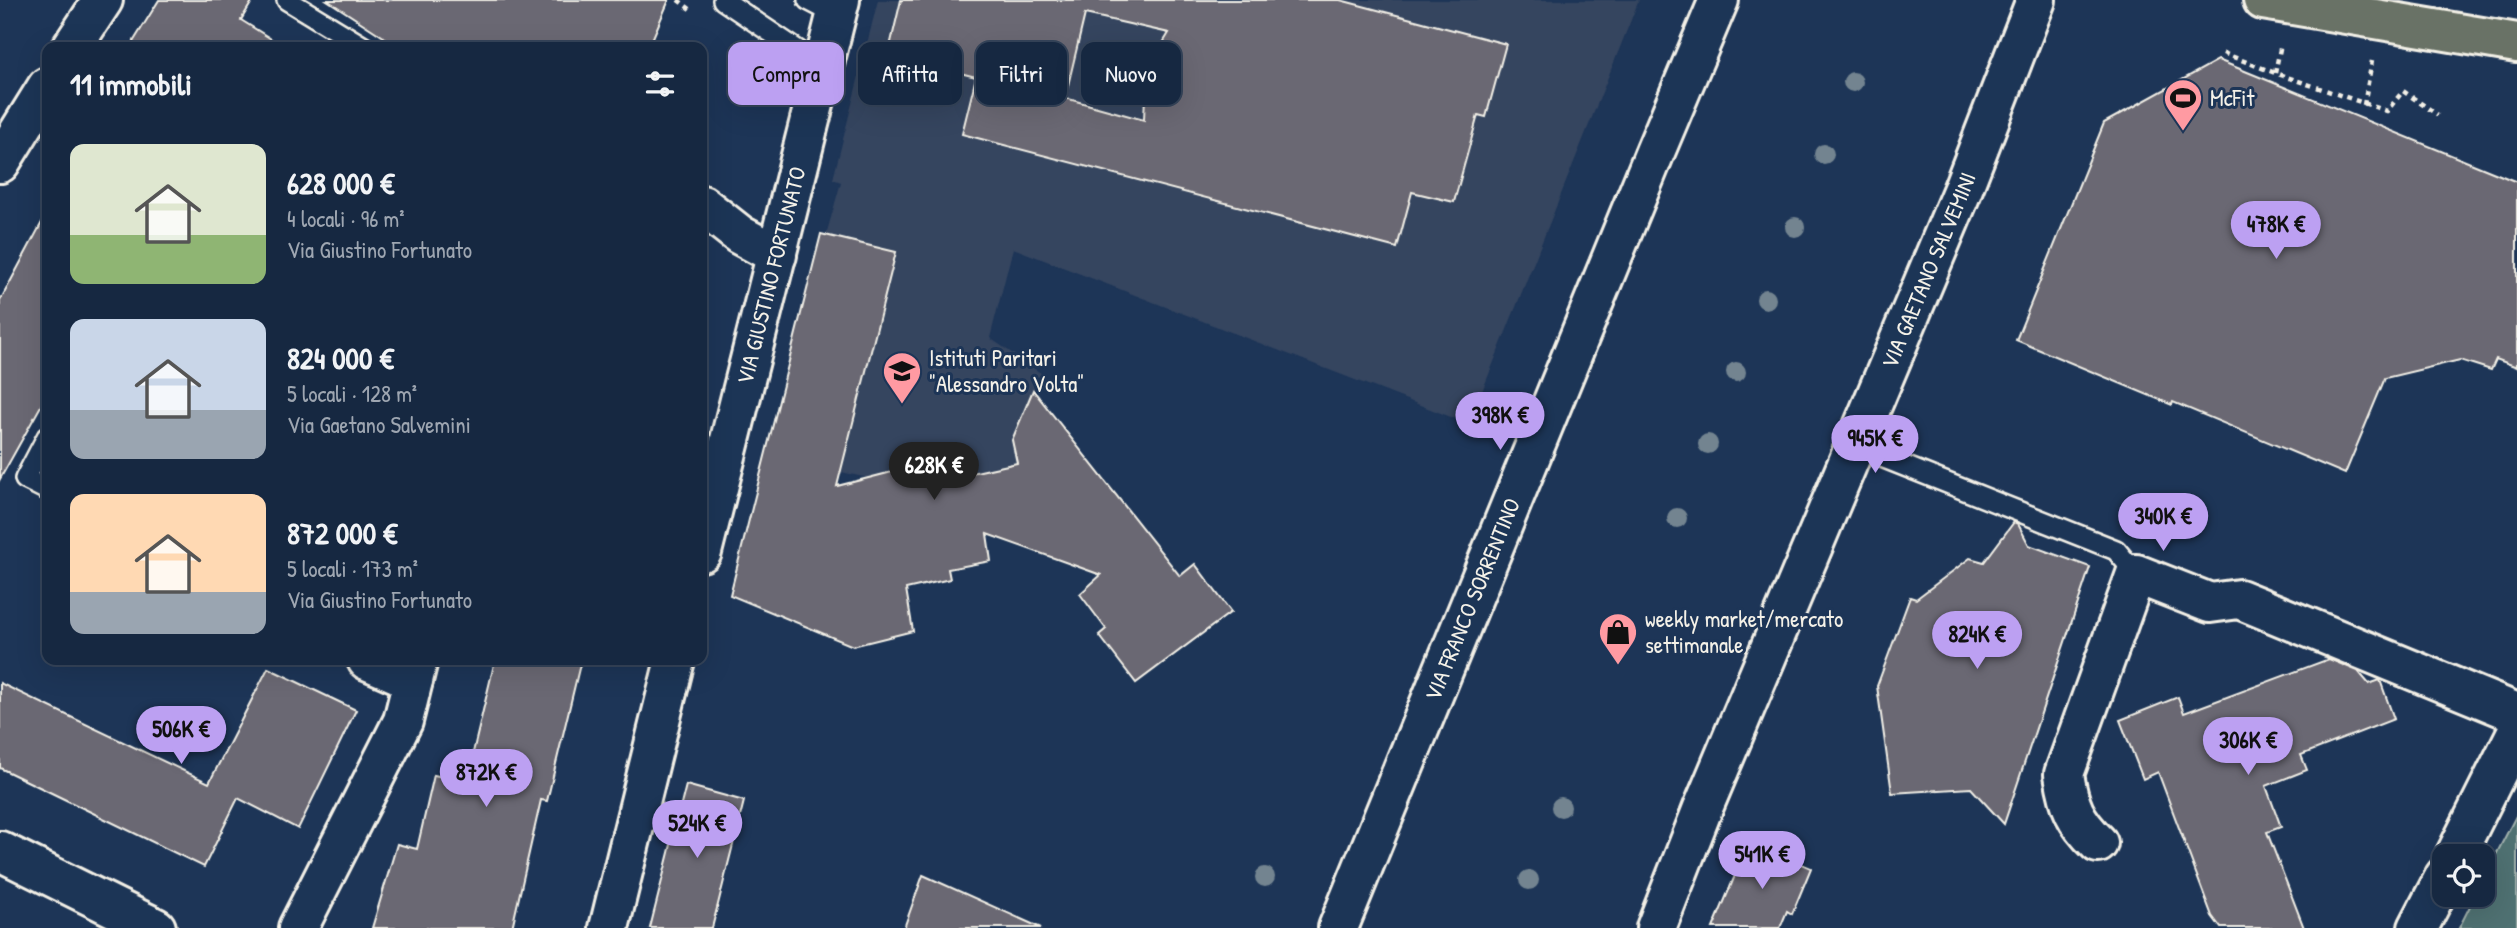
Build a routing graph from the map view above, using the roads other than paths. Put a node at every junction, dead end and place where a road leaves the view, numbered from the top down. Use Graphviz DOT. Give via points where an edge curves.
graph roads {
  1 [pos="103,0"];
  2 [pos="287,0"];
  3 [pos="723,0"];
  4 [pos="1719,0"];
  5 [pos="2036,0"];
  6 [pos="2263,0"];
  7 [pos="829,5"];
  8 [pos="75,42"];
  9 [pos="356,42"];
  10 [pos="785,42"];
  11 [pos="826,42"];
  12 [pos="2517,43"];
  13 [pos="815,105"];
  14 [pos="707,209"];
  15 [pos="777,255"];
  16 [pos="1854,446"];
  17 [pos="42,447"];
  18 [pos="42,488"];
  19 [pos="707,532"];
  20 [pos="2136,574"];
  21 [pos="392,665"];
  22 [pos="674,665"];
  23 [pos="416,670"];
  24 [pos="2517,713"];
  25 [pos="2517,732"];
  26 [pos="2098,844"];
  27 [pos="2461,844"];
  28 [pos="0,851"];
  29 [pos="2432,901"];
  30 [pos="156,928"];
  31 [pos="298,928"];
  32 [pos="609,928"];
  33 [pos="1338,928"];
  34 [pos="1656,928"];
  35 [pos="2418,928"];
  1 -- 8 [label="street"];
  2 -- 9 [label="lane"];
  3 -- 10 [label="lane"];
  4 -- 33 [label="street, VIA FRANCO SORRENTINO"];
  5 -- 16 [label="street, VIA GAETANO SALVEMINI" via="1962,191"];
  6 -- 12 [label="main road"];
  7 -- 11 [label="street, VIA GIUSTINO FORTUNATO"];
  13 -- 15 [label="street, VIA GIUSTINO FORTUNATO"];
  14 -- 15 [label="street" via="740,235"];
  15 -- 19 [label="street, VIA GIUSTINO FORTUNATO"];
  16 -- 20 [label="lane" via="2116,550"];
  16 -- 34 [label="street, VIA GAETANO SALVEMINI"];
  17 -- 18 [label="lane" via="25,479"];
  20 -- 24 [label="street" via="2210,603 2239,599"];
  20 -- 26 [label="street" via="2064,774 2068,800 2080,827"];
  21 -- 23 [label="street"];
  22 -- 32 [label="street"];
  23 -- 31 [label="street" via="403,721"];
  25 -- 27 [label="street"];
  28 -- 30 [label="street"];
  29 -- 35 [label="street"];
}
